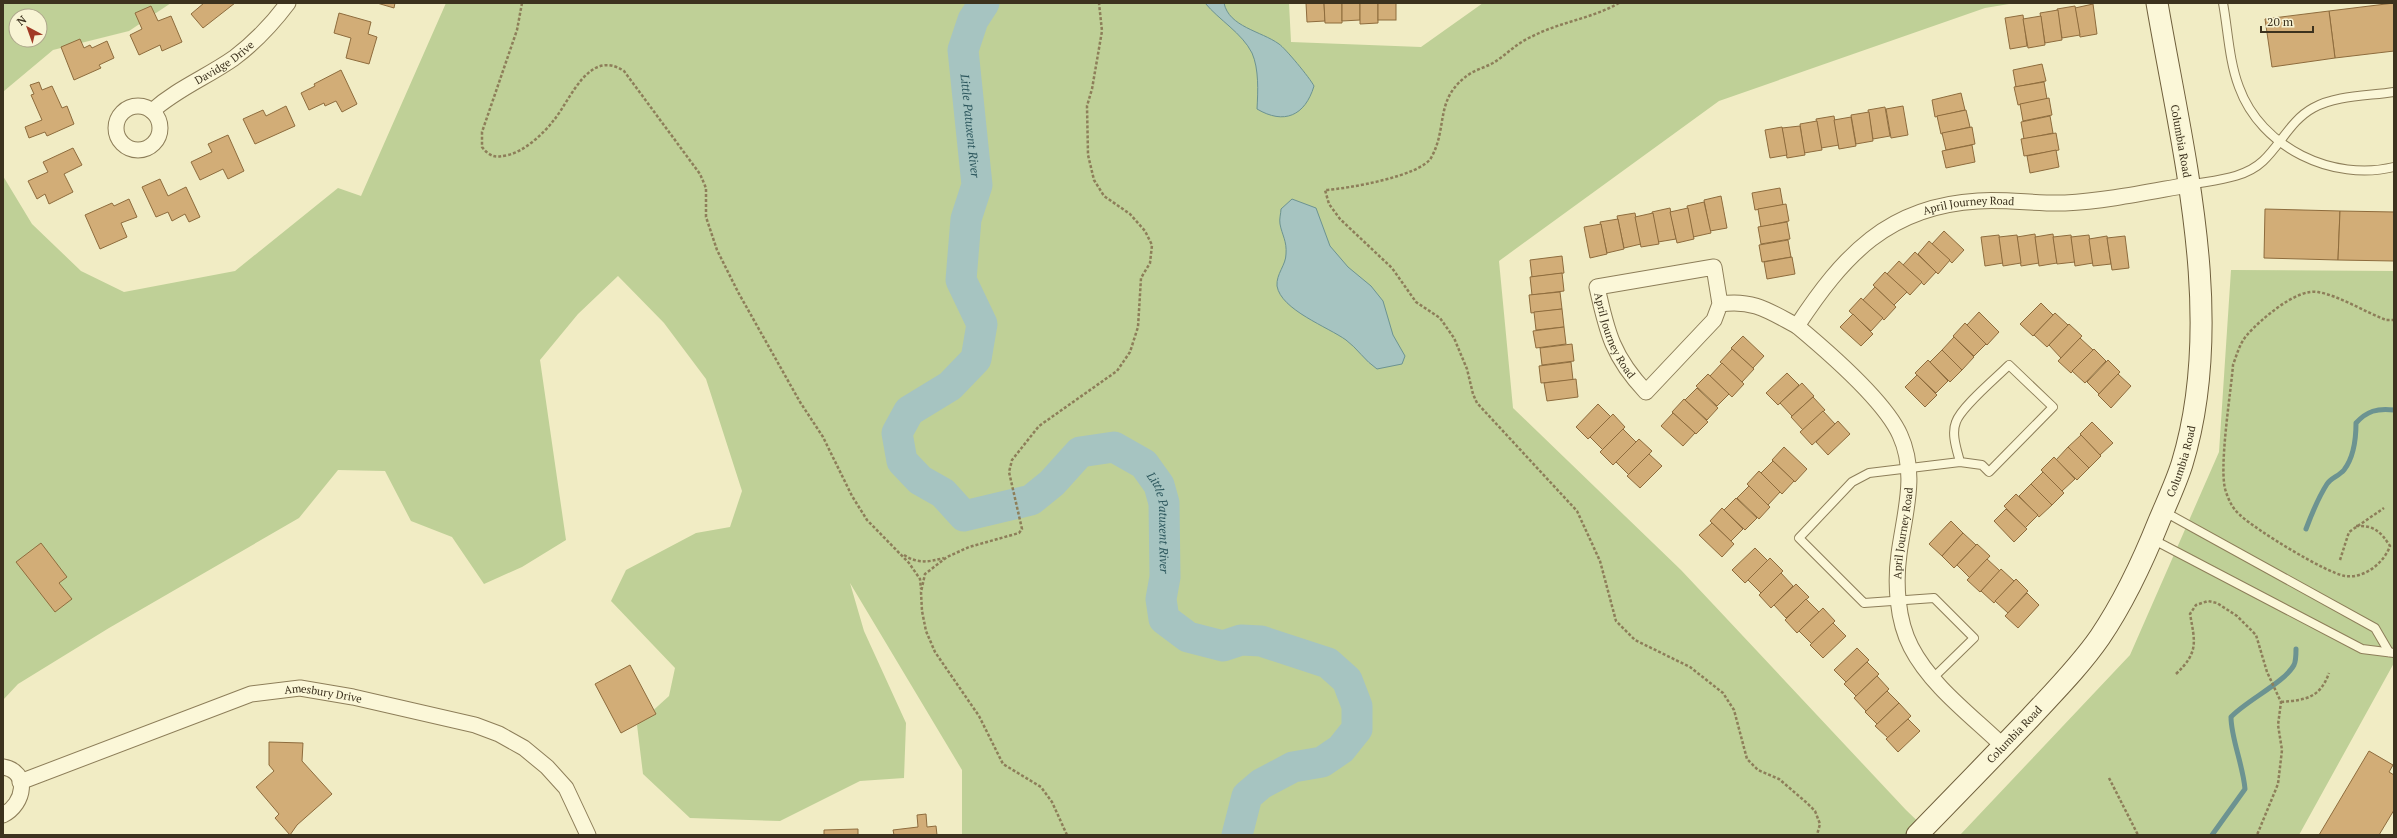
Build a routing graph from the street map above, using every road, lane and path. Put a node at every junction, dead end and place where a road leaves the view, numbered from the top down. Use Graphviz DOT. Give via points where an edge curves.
graph roads {
  1 [pos="288,3"];
  2 [pos="522,3"];
  3 [pos="1099,3"];
  4 [pos="1619,3"];
  5 [pos="2157,3"];
  6 [pos="2224,3"];
  7 [pos="2394,92"];
  8 [pos="152,111"];
  9 [pos="2280,141"];
  10 [pos="2394,167"];
  11 [pos="2188,185"];
  12 [pos="1720,304"];
  13 [pos="2394,320"];
  14 [pos="1797,326"];
  15 [pos="1960,462"];
  16 [pos="1908,469"];
  17 [pos="2384,508"];
  18 [pos="2163,511"];
  19 [pos="2356,526"];
  20 [pos="2152,539"];
  21 [pos="900,553"];
  22 [pos="947,557"];
  23 [pos="2340,560"];
  24 [pos="922,592"];
  25 [pos="1898,599"];
  26 [pos="2392,652"];
  27 [pos="2329,673"];
  28 [pos="2176,674"];
  29 [pos="1933,678"];
  30 [pos="2281,702"];
  31 [pos="2004,746"];
  32 [pos="3,767"];
  33 [pos="2109,778"];
  34 [pos="20,782"];
  35 [pos="3,815"];
  36 [pos="588,835"];
  37 [pos="1066,835"];
  38 [pos="1817,835"];
  39 [pos="1917,835"];
  40 [pos="2138,835"];
  41 [pos="2257,835"];
  1 -- 8 [label="street, Davidge Drive" via="275,20 234,57 183,86"];
  2 -- 21 [label="path" via="517,30 482,132 482,147 488,155 496,158 516,153 553,122 579,80 601,66 614,65 624,71 700,174 706,188 706,217 717,250 738,292 800,402 823,437 852,496 867,520"];
  3 -- 22 [label="path" via="1102,31 1087,106 1088,154 1094,180 1104,196 1130,214 1146,230 1152,245 1150,263 1141,278 1138,327 1130,352 1117,371 1039,426 1012,460 1009,472 1022,521 1019,533 969,546"];
  4 -- 38 [label="path" via="1606,11 1531,37 1462,80 1445,101 1437,144 1430,159 1420,168 1356,187 1325,190 1329,204 1340,219 1392,268 1416,302 1440,318 1454,338 1477,403 1578,511 1600,561 1616,621 1635,640 1690,667 1723,693 1734,710 1747,759 1758,770 1779,779 1815,811 1820,824"];
  5 -- 11 [label="main road, Columbia Road"];
  6 -- 9 [label="lane" via="2239,87 2255,117"];
  7 -- 9 [label="lane" via="2328,102 2314,107 2302,115"];
  9 -- 10 [label="lane" via="2296,154 2333,168 2367,171"];
  9 -- 11 [label="lane" via="2263,161 2238,176"];
  11 -- 14 [label="street, April Journey Road" via="2066,203 1978,200 1936,207 1894,224 1857,249 1824,287"];
  11 -- 18 [label="main road, Columbia Road" via="2198,261 2201,316 2198,369 2182,464"];
  12 -- 12 [label="street, April Journey Road" via="1714,320 1646,392 1627,372 1613,347 1597,287 1714,267"];
  12 -- 14 [label="street, April Journey Road" via="1736,301 1758,305"];
  13 -- 19 [label="path" via="2386,320 2318,292 2302,293 2274,311 2247,335 2238,348 2233,365 2223,480 2232,506 2240,515 2279,542 2333,572 2346,576 2362,574 2379,564 2387,556 2390,546 2376,528 2368,525"];
  14 -- 16 [label="street, April Journey Road" via="1820,345 1889,417 1901,436"];
  15 -- 15 [label="lane" via="1982,465 1989,472 2053,407 2009,365 1961,413 1955,423 1954,435"];
  15 -- 16 [label="lane"];
  16 -- 25 [label="street, April Journey Road" via="1910,494 1899,555"];
  16 -- 25 [label="lane" via="1881,470 1858,477 1799,538 1864,603"];
  17 -- 19 [label="path"];
  18 -- 20 [label="main road, Columbia Road"];
  18 -- 26 [label="lane" via="2375,628"];
  19 -- 23 [label="path" via="2349,532"];
  20 -- 26 [label="lane" via="2362,649"];
  20 -- 31 [label="main road, Columbia Road" via="2139,570 2099,638 2065,680"];
  21 -- 22 [label="path" via="914,562 928,562"];
  21 -- 24 [label="path" via="920,579"];
  22 -- 24 [label="path" via="925,574"];
  24 -- 37 [label="path" via="926,631 935,652 979,716 1003,764 1041,787 1052,802"];
  25 -- 29 [label="street, April Journey Road" via="1910,646"];
  25 -- 29 [label="lane" via="1934,598 1974,638"];
  27 -- 30 [label="path" via="2324,686 2314,696"];
  28 -- 30 [label="path" via="2191,658 2195,644 2190,614 2196,605 2208,601 2217,603 2237,616 2256,635 2267,672"];
  29 -- 31 [label="street, April Journey Road"];
  30 -- 41 [label="path" via="2278,726 2282,750 2278,784"];
  31 -- 39 [label="main road, Columbia Road"];
  32 -- 34 [label="street" via="15,774"];
  33 -- 40 [label="path"];
  34 -- 35 [label="street" via="22,794 19,802 12,811"];
  34 -- 36 [label="street, Amesbury Drive" via="251,694 274,690 312,690 475,725 500,734 530,752 566,788"];
}
